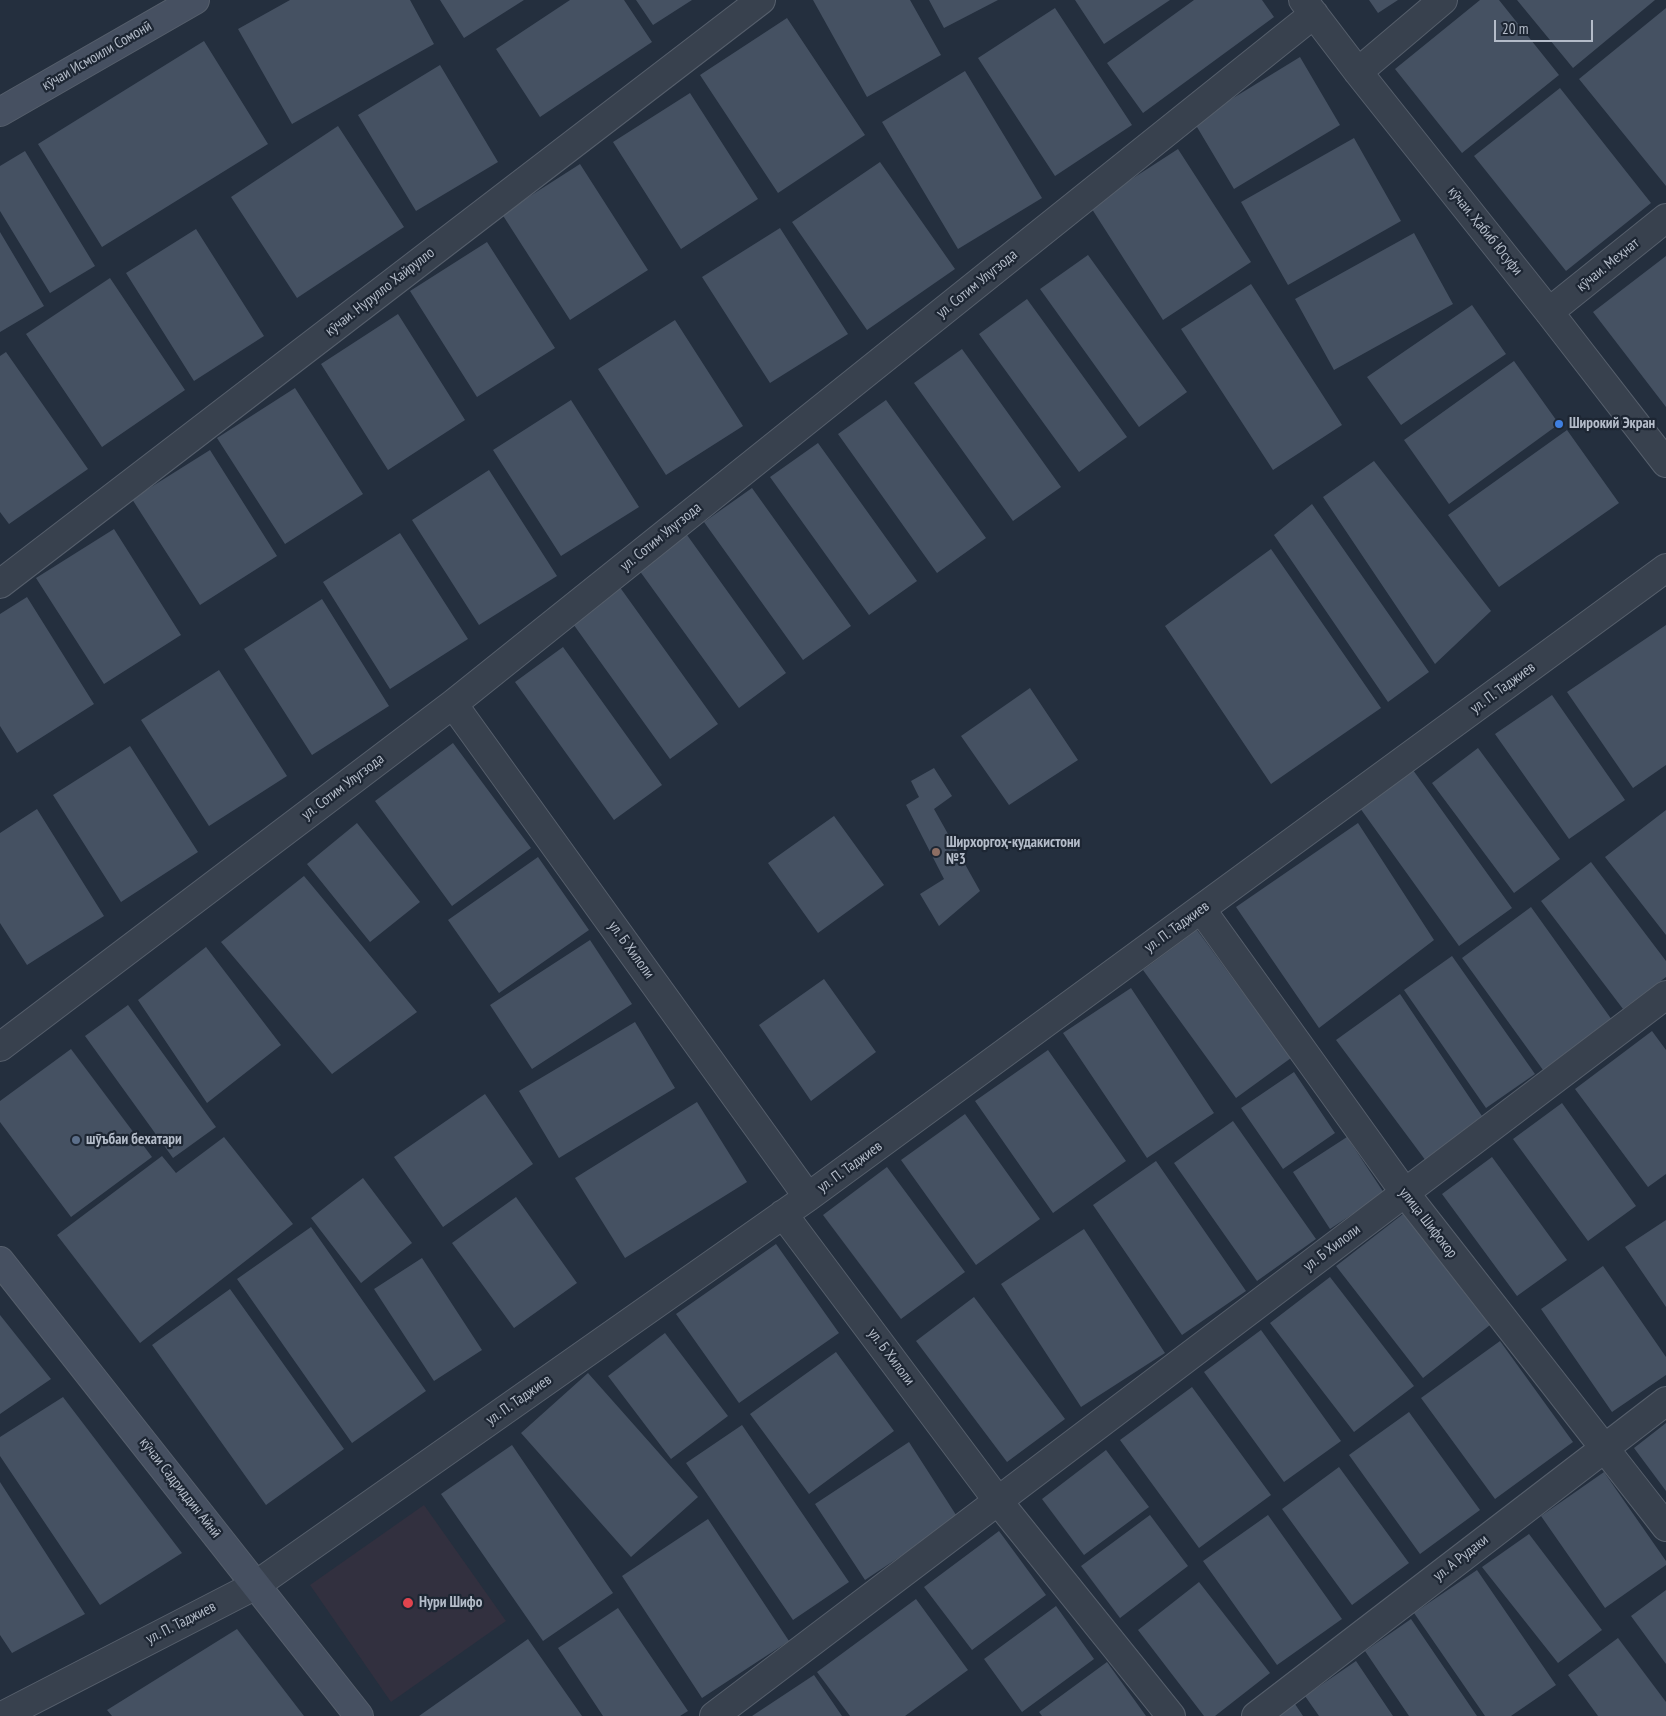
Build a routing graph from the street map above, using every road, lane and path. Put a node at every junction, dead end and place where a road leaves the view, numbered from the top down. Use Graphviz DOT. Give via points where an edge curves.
graph roads {
  1 [pos="195,0"];
  2 [pos="761,0"];
  3 [pos="1443,0"];
  4 [pos="1308,7"];
  5 [pos="1358,72"];
  6 [pos="0,112"];
  7 [pos="1666,218"];
  8 [pos="1549,312"];
  9 [pos="1666,463"];
  10 [pos="1666,568"];
  11 [pos="0,584"];
  12 [pos="453,704"];
  13 [pos="1201,909"];
  14 [pos="1666,995"];
  15 [pos="0,1048"];
  16 [pos="1405,1193"];
  17 [pos="808,1197"];
  18 [pos="783,1214"];
  19 [pos="0,1261"];
  20 [pos="1666,1401"];
  21 [pos="1604,1449"];
  22 [pos="998,1501"];
  23 [pos="1666,1528"];
  24 [pos="256,1585"];
  25 [pos="2,1716"];
  26 [pos="359,1716"];
  27 [pos="714,1716"];
  28 [pos="1171,1716"];
  29 [pos="1256,1716"];
  1 -- 6 [label="street, кӯчаи Исмоили Сомонӣ"];
  2 -- 11 [label="street, кӯчаи. Нурулло Хайрулло"];
  3 -- 5 [label="street"];
  4 -- 5 [label="street, кӯчаи. Ҳабиб Юсуфи"];
  4 -- 12 [label="street, ул. Сотим Улугзода"];
  5 -- 8 [label="street, кӯчаи. Ҳабиб Юсуфи"];
  7 -- 8 [label="street, кӯчаи. Меҳнат"];
  8 -- 9 [label="street, кӯчаи. Ҳабиб Юсуфи"];
  10 -- 13 [label="street, ул. П. Таджиев"];
  12 -- 15 [label="street, ул. Сотим Улугзода"];
  12 -- 17 [label="street, ул. Б Хилоли"];
  13 -- 16 [label="street, улица Шифокор"];
  13 -- 17 [label="street, ул. П. Таджиев"];
  14 -- 16 [label="street, ул. Б Хилоли"];
  16 -- 21 [label="street, улица Шифокор"];
  16 -- 22 [label="street, ул. Б Хилоли"];
  17 -- 18 [label="street, ул. П. Таджиев"];
  18 -- 22 [label="street, ул. Б Хилоли"];
  18 -- 24 [label="street, ул. П. Таджиев"];
  19 -- 24 [label="street, кӯчаи Садриддин Айнӣ"];
  20 -- 21 [label="street, ул. А Рудаки"];
  21 -- 23 [label="street, улица Шифокор"];
  21 -- 29 [label="street, ул. А Рудаки"];
  22 -- 27 [label="street, ул. Б Хилоли"];
  22 -- 28 [label="street, ул. Б Хилоли"];
  24 -- 25 [label="street, ул. П. Таджиев"];
  24 -- 26 [label="street, кӯчаи Садриддин Айнӣ"];
}
